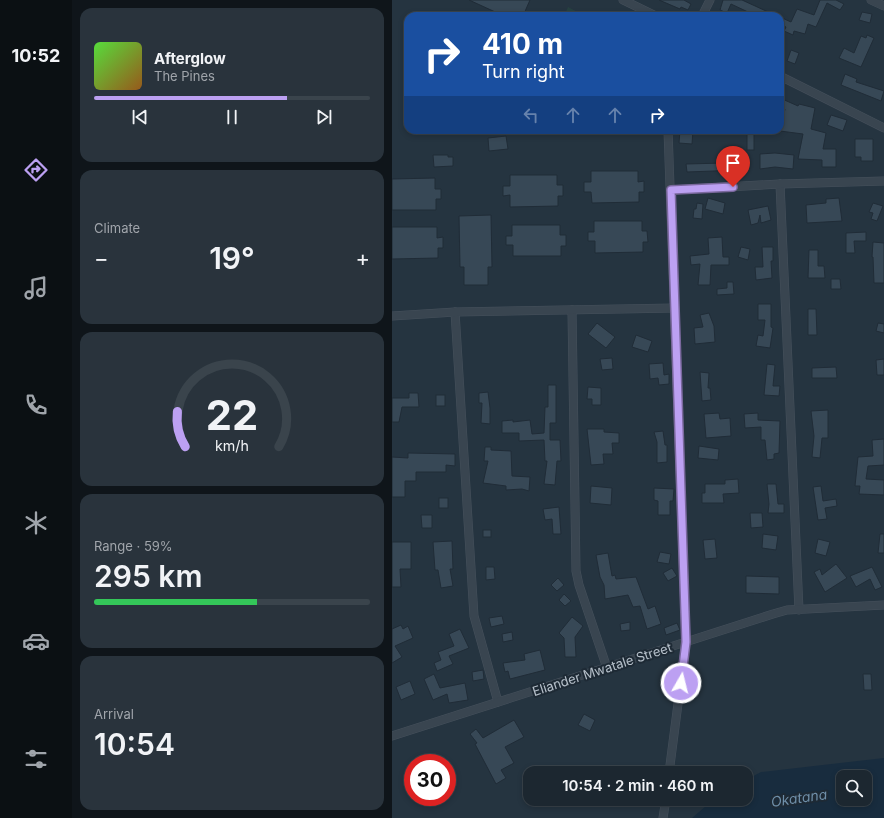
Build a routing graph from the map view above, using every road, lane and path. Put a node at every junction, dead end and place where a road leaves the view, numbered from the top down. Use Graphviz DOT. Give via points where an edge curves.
graph roads {
  1 [pos="623,0"];
  2 [pos="710,0"];
  3 [pos="872,0"];
  4 [pos="884,6"];
  5 [pos="648,12"];
  6 [pos="704,12"];
  7 [pos="784,78"];
  8 [pos="884,128"];
  9 [pos="668,134"];
  10 [pos="884,182"];
  11 [pos="780,184"];
  12 [pos="671,190"];
  13 [pos="675,308"];
  14 [pos="572,310"];
  15 [pos="455,312"];
  16 [pos="392,316"];
  17 [pos="884,605"];
  18 [pos="799,610"];
  19 [pos="686,642"];
  20 [pos="607,668"];
  21 [pos="498,702"];
  22 [pos="392,735"];
  23 [pos="670,766"];
  24 [pos="665,806"];
  25 [pos="664,818"];
  1 -- 5 [label="street"];
  2 -- 6 [label="street"];
  3 -- 4 [label="street"];
  7 -- 8 [label="street"];
  9 -- 12 [label="street"];
  10 -- 11 [label="street"];
  11 -- 12 [label="street"];
  11 -- 18 [label="street"];
  12 -- 13 [label="street"];
  13 -- 14 [label="street"];
  13 -- 19 [label="street"];
  14 -- 15 [label="street"];
  14 -- 20 [label="street" via="576,571"];
  15 -- 16 [label="street"];
  15 -- 21 [label="street" via="474,616"];
  17 -- 18 [label="street, Eliander Mwatale Street"];
  18 -- 19 [label="street, Eliander Mwatale Street" via="774,614"];
  19 -- 20 [label="street, Eliander Mwatale Street"];
  19 -- 23 [label="street"];
  20 -- 21 [label="street, Eliander Mwatale Street"];
  21 -- 22 [label="street, Eliander Mwatale Street"];
  24 -- 25 [label="street"];
}
